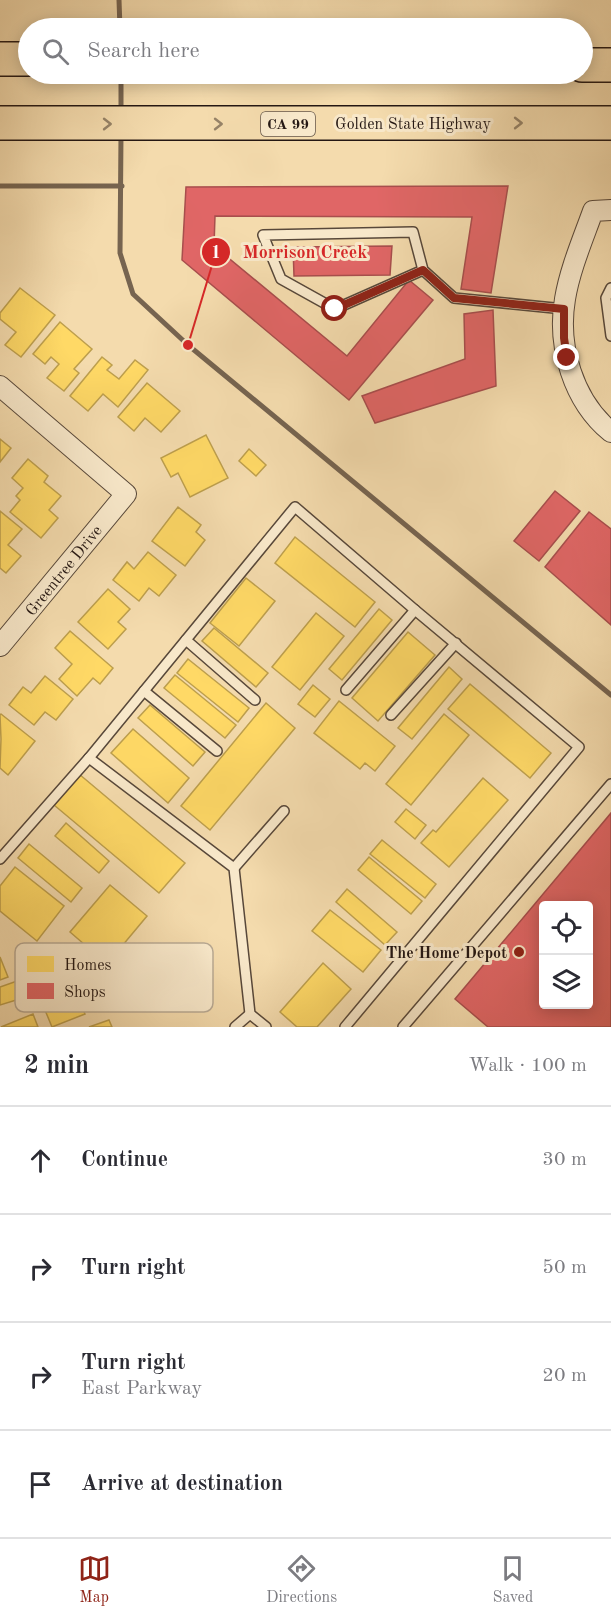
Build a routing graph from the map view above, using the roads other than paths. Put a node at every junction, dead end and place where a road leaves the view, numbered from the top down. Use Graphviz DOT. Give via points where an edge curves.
graph roads {
  1 [pos="0,59"];
  2 [pos="18,59"];
  3 [pos="593,65"];
  4 [pos="611,65"];
  5 [pos="0,123"];
  6 [pos="611,123"];
  7 [pos="602,210"];
  8 [pos="423,270"];
  9 [pos="611,288"];
  10 [pos="564,309"];
  11 [pos="611,336"];
  12 [pos="0,386"];
  13 [pos="611,432"];
  14 [pos="415,610"];
  15 [pos="186,640"];
  16 [pos="456,643"];
  17 [pos="0,646"];
  18 [pos="346,690"];
  19 [pos="144,691"];
  20 [pos="255,700"];
  21 [pos="391,715"];
  22 [pos="217,751"];
  23 [pos="89,758"];
  24 [pos="611,784"];
  25 [pos="284,811"];
  26 [pos="0,859"];
  27 [pos="234,868"];
  28 [pos="250,1014"];
  29 [pos="235,1027"];
  30 [pos="266,1027"];
  31 [pos="345,1027"];
  32 [pos="403,1027"];
  1 -- 2 [label="highway"];
  3 -- 4 [label="highway"];
  5 -- 6 [label="highway, Golden State Highway / CA 99, one-way"];
  7 -- 10 [label="street" via="570,278"];
  8 -- 8 [label="lane" via="413,232 263,235 281,279 335,309"];
  8 -- 10 [label="lane" via="454,298"];
  9 -- 11 [label="lane" via="606,298"];
  10 -- 13 [label="street" via="564,338 573,378 587,405"];
  12 -- 17 [label="street, Greentree Drive" via="126,494"];
  14 -- 15 [label="lane" via="295,507"];
  14 -- 16 [label="lane"];
  14 -- 18 [label="lane"];
  15 -- 19 [label="lane"];
  15 -- 20 [label="lane"];
  16 -- 21 [label="lane"];
  16 -- 31 [label="lane" via="579,747"];
  19 -- 22 [label="lane"];
  19 -- 23 [label="lane"];
  23 -- 26 [label="lane"];
  23 -- 27 [label="lane"];
  24 -- 32 [label="lane"];
  25 -- 27 [label="lane"];
  27 -- 28 [label="lane"];
  28 -- 29 [label="lane"];
  28 -- 30 [label="lane"];
}
